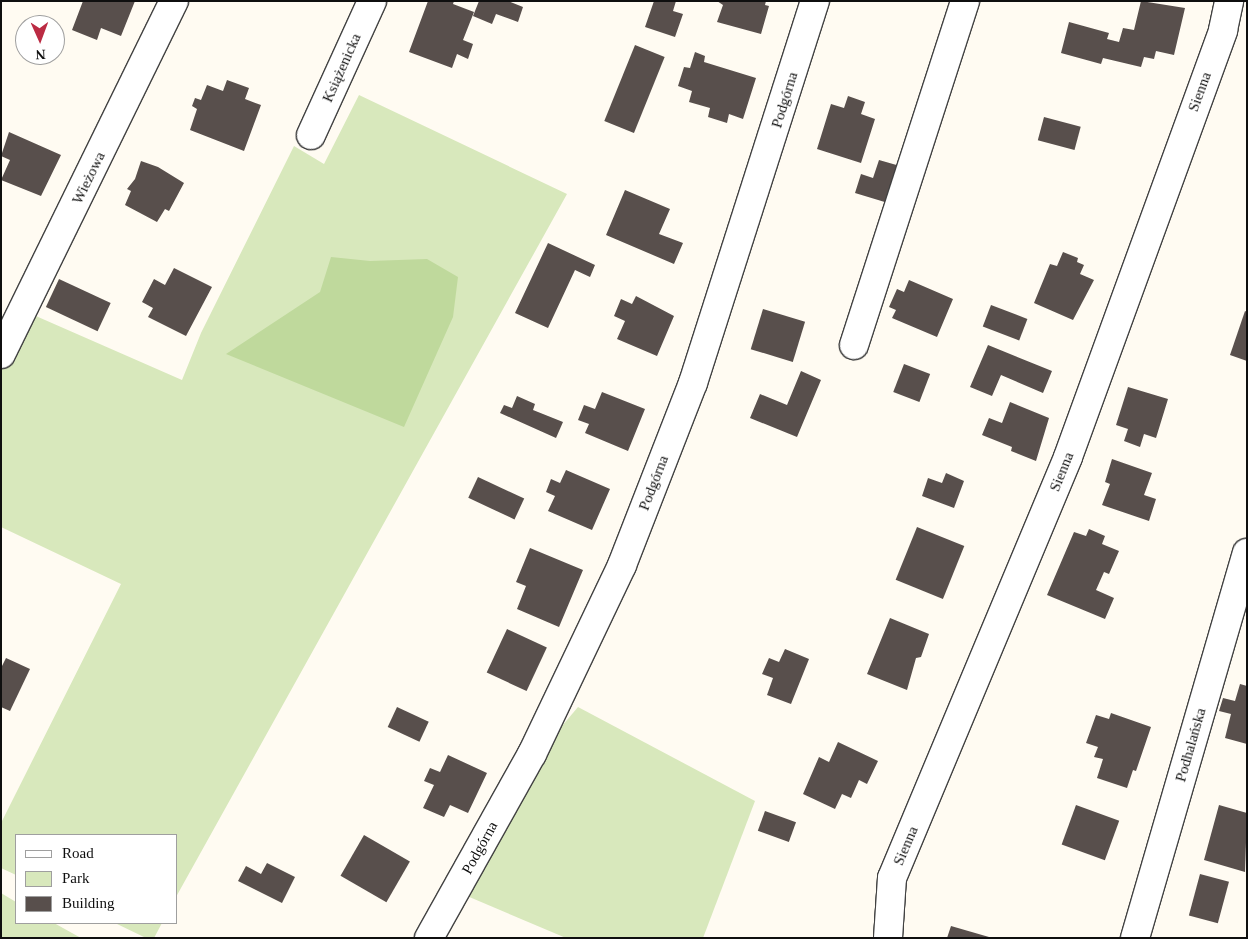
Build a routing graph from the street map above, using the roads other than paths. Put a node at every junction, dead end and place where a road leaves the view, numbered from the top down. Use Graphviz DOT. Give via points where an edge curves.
graph roads {
  1 [pos="174,1"];
  2 [pos="372,1"];
  3 [pos="815,1"];
  4 [pos="965,1"];
  5 [pos="1230,1"];
  6 [pos="311,135"];
  7 [pos="854,345"];
  8 [pos="1,354"];
  9 [pos="1247,553"];
  10 [pos="429,938"];
  11 [pos="888,938"];
  12 [pos="1135,938"];
  1 -- 8 [label="street, Wieżowa"];
  2 -- 6 [label="street, Książenicka"];
  3 -- 10 [label="street, Podgórna" via="693,384 622,565 532,754"];
  4 -- 7 [label="street"];
  5 -- 11 [label="street, Sienna" via="1223,30 1068,457 892,878"];
  9 -- 12 [label="street, Podhalańska"];
}
